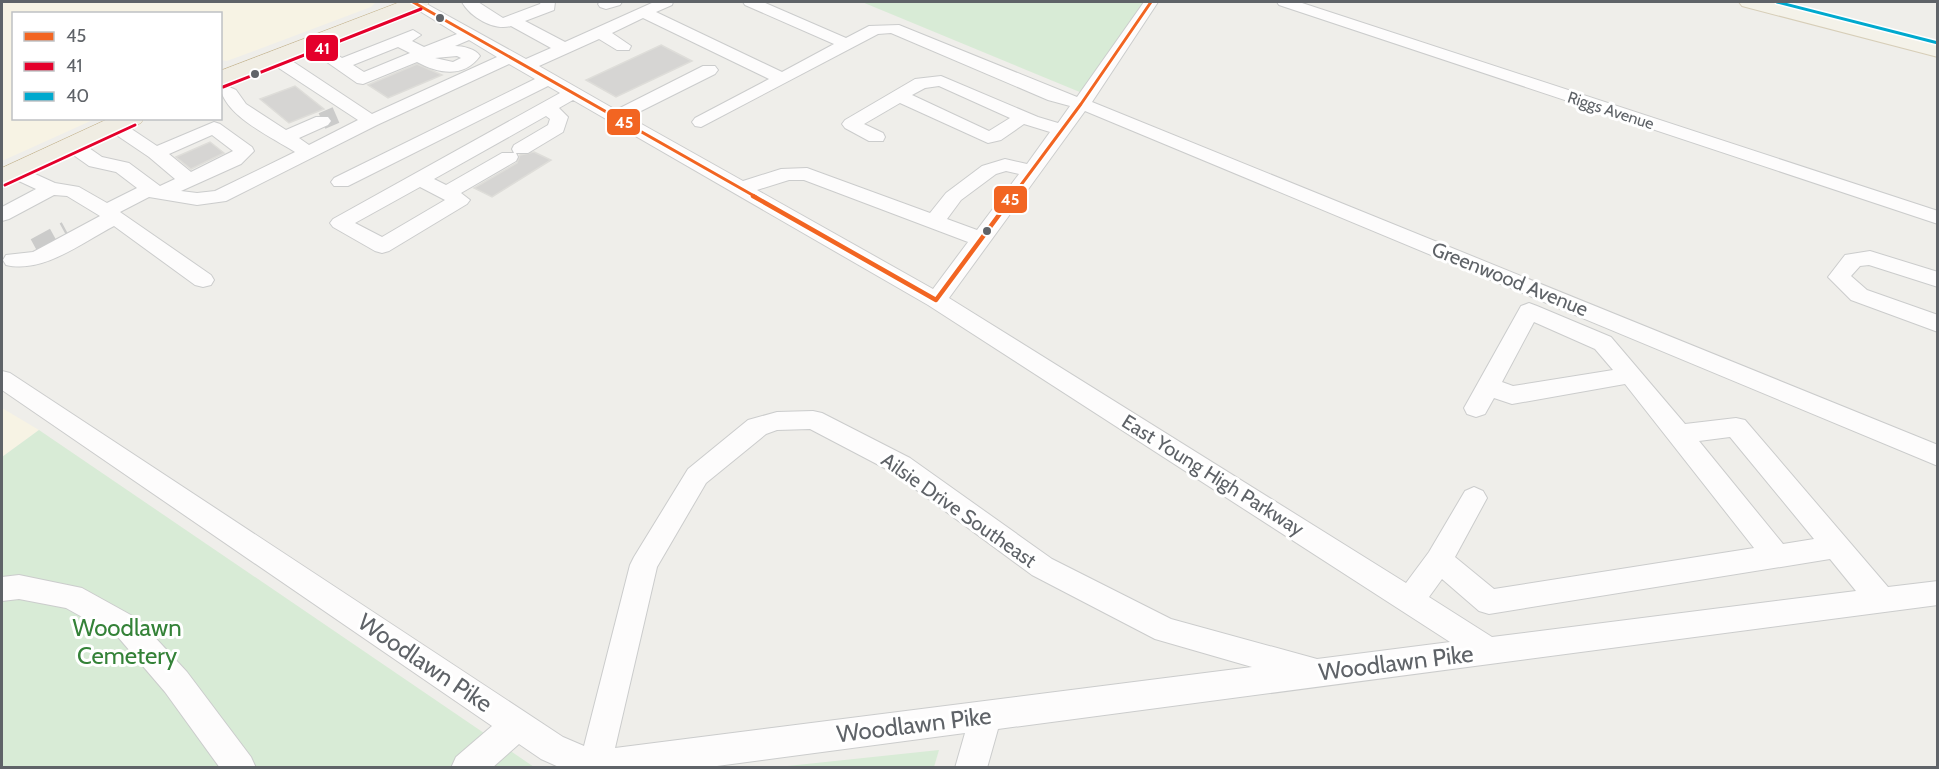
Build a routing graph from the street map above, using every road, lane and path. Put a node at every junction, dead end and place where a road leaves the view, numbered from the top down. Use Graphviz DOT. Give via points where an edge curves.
graph roads {
  1 [pos="415,2"];
  2 [pos="534,2"];
  3 [pos="548,2"];
  4 [pos="666,2"];
  5 [pos="751,2"];
  6 [pos="1150,2"];
  7 [pos="1285,2"];
  8 [pos="1749,2"];
  9 [pos="471,3"];
  10 [pos="643,12"];
  11 [pos="514,21"];
  12 [pos="600,33"];
  13 [pos="470,34"];
  14 [pos="309,44"];
  15 [pos="847,44"];
  16 [pos="623,46"];
  17 [pos="565,49"];
  18 [pos="1938,51"];
  19 [pos="426,53"];
  20 [pos="274,57"];
  21 [pos="518,61"];
  22 [pos="341,64"];
  23 [pos="709,70"];
  24 [pos="222,79"];
  25 [pos="549,79"];
  26 [pos="783,79"];
  27 [pos="222,89"];
  28 [pos="573,93"];
  29 [pos="899,96"];
  30 [pos="1081,104"];
  31 [pos="547,108"];
  32 [pos="336,115"];
  33 [pos="616,117"];
  34 [pos="1023,117"];
  35 [pos="371,121"];
  36 [pos="123,122"];
  37 [pos="701,122"];
  38 [pos="1062,130"];
  39 [pos="286,137"];
  40 [pos="876,137"];
  41 [pos="72,145"];
  42 [pos="308,152"];
  43 [pos="156,153"];
  44 [pos="1031,171"];
  45 [pos="8,175"];
  46 [pos="420,179"];
  47 [pos="188,180"];
  48 [pos="340,182"];
  49 [pos="51,189"];
  50 [pos="742,189"];
  51 [pos="154,191"];
  52 [pos="447,193"];
  53 [pos="2,214"];
  54 [pos="110,214"];
  55 [pos="1938,218"];
  56 [pos="933,222"];
  57 [pos="68,232"];
  58 [pos="981,239"];
  59 [pos="36,249"];
  60 [pos="8,262"];
  61 [pos="203,280"];
  62 [pos="1938,280"];
  63 [pos="936,300"];
  64 [pos="1938,324"];
  65 [pos="1608,332"];
  66 [pos="1630,375"];
  67 [pos="2,379"];
  68 [pos="1488,386"];
  69 [pos="1476,408"];
  70 [pos="1679,434"];
  71 [pos="1938,456"];
  72 [pos="1474,498"];
  73 [pos="1837,547"];
  74 [pos="1777,557"];
  75 [pos="1439,560"];
  76 [pos="2,589"];
  77 [pos="1938,593"];
  78 [pos="1881,600"];
  79 [pos="1410,601"];
  80 [pos="1489,651"];
  81 [pos="1321,673"];
  82 [pos="986,716"];
  83 [pos="517,725"];
  84 [pos="594,767"];
  85 [pos="240,768"];
  86 [pos="467,768"];
  87 [pos="971,768"];
  1 -- 13 [label="street, East Young High Parkway"];
  1 -- 14 [label="highway"];
  2 -- 9 [label="street" via="536,8 527,13 506,17"];
  3 -- 11 [label="street" via="548,7"];
  4 -- 10 [label="street"];
  5 -- 15 [label="street"];
  6 -- 30 [label="street"];
  7 -- 55 [label="street, Riggs Avenue"];
  8 -- 18 [label="main road"];
  9 -- 11 [label="street" via="495,22"];
  10 -- 12 [label="street"];
  10 -- 26 [label="street"];
  11 -- 17 [label="street"];
  12 -- 16 [label="street"];
  12 -- 17 [label="street"];
  13 -- 19 [label="street"];
  13 -- 21 [label="street, East Young High Parkway"];
  14 -- 20 [label="highway"];
  14 -- 22 [label="street"];
  15 -- 26 [label="street"];
  15 -- 30 [label="street, Greenwood Avenue" via="875,29 893,28"];
  17 -- 21 [label="street"];
  19 -- 22 [label="street" via="363,79"];
  19 -- 22 [label="street" via="407,38"];
  20 -- 24 [label="highway"];
  20 -- 32 [label="street"];
  21 -- 25 [label="street, East Young High Parkway"];
  21 -- 35 [label="street"];
  23 -- 33 [label="street"];
  25 -- 28 [label="street, East Young High Parkway"];
  25 -- 48 [label="street"];
  26 -- 37 [label="street"];
  27 -- 39 [label="street" via="239,108"];
  28 -- 31 [label="street"];
  28 -- 33 [label="street, East Young High Parkway"];
  29 -- 34 [label="street" via="921,83 941,81"];
  29 -- 34 [label="street" via="988,137"];
  29 -- 40 [label="street" via="851,124"];
  30 -- 38 [label="street"];
  30 -- 65 [label="street, Greenwood Avenue"];
  31 -- 46 [label="street"];
  31 -- 52 [label="street" via="559,117 557,128"];
  32 -- 35 [label="street"];
  32 -- 39 [label="street"];
  33 -- 50 [label="street, East Young High Parkway"];
  34 -- 38 [label="street"];
  35 -- 42 [label="street"];
  36 -- 41 [label="highway"];
  36 -- 43 [label="street"];
  38 -- 44 [label="street"];
  39 -- 42 [label="street"];
  41 -- 45 [label="highway"];
  41 -- 51 [label="street" via="96,162 122,167"];
  42 -- 51 [label="street" via="219,197 197,200"];
  43 -- 47 [label="street"];
  43 -- 47 [label="street" via="214,128 245,151 234,160"];
  44 -- 56 [label="street" via="1005,165 989,170 953,197"];
  44 -- 58 [label="street"];
  45 -- 49 [label="street"];
  46 -- 52 [label="street"];
  46 -- 52 [label="street" via="340,223 382,246 460,200"];
  47 -- 51 [label="street"];
  49 -- 53 [label="street"];
  49 -- 54 [label="street" via="72,190"];
  50 -- 56 [label="street" via="776,175 807,174"];
  50 -- 63 [label="street, East Young High Parkway"];
  51 -- 54 [label="street"];
  54 -- 57 [label="street"];
  54 -- 60 [label="street" via="38,258"];
  54 -- 61 [label="street"];
  56 -- 58 [label="street"];
  58 -- 63 [label="street"];
  59 -- 60 [label="street"];
  62 -- 64 [label="street" via="1870,258 1853,260 1839,277 1859,295"];
  63 -- 79 [label="street, East Young High Parkway"];
  65 -- 66 [label="street"];
  65 -- 68 [label="street" via="1529,311"];
  65 -- 71 [label="street, Greenwood Avenue"];
  66 -- 68 [label="street" via="1512,395"];
  66 -- 70 [label="street"];
  67 -- 83 [label="street, Woodlawn Pike"];
  68 -- 69 [label="street"];
  70 -- 73 [label="street" via="1736,427"];
  70 -- 74 [label="street"];
  72 -- 75 [label="street"];
  73 -- 74 [label="street"];
  73 -- 78 [label="street"];
  74 -- 75 [label="street" via="1489,602"];
  75 -- 79 [label="street"];
  76 -- 85 [label="street" via="19,587 72,597 128,628 176,682"];
  77 -- 78 [label="street, Woodlawn Pike"];
  78 -- 80 [label="street, Woodlawn Pike"];
  79 -- 80 [label="street, East Young High Parkway"];
  80 -- 81 [label="street, Woodlawn Pike"];
  81 -- 82 [label="street, Woodlawn Pike"];
  81 -- 84 [label="street, Ailsie Drive Southeast" via="1165,630 1042,567 901,465 813,420 777,421 757,427 697,476 644,565"];
  82 -- 84 [label="street, Woodlawn Pike"];
  82 -- 87 [label="street"];
  83 -- 84 [label="street, Woodlawn Pike" via="552,748"];
  83 -- 86 [label="street"];
}
